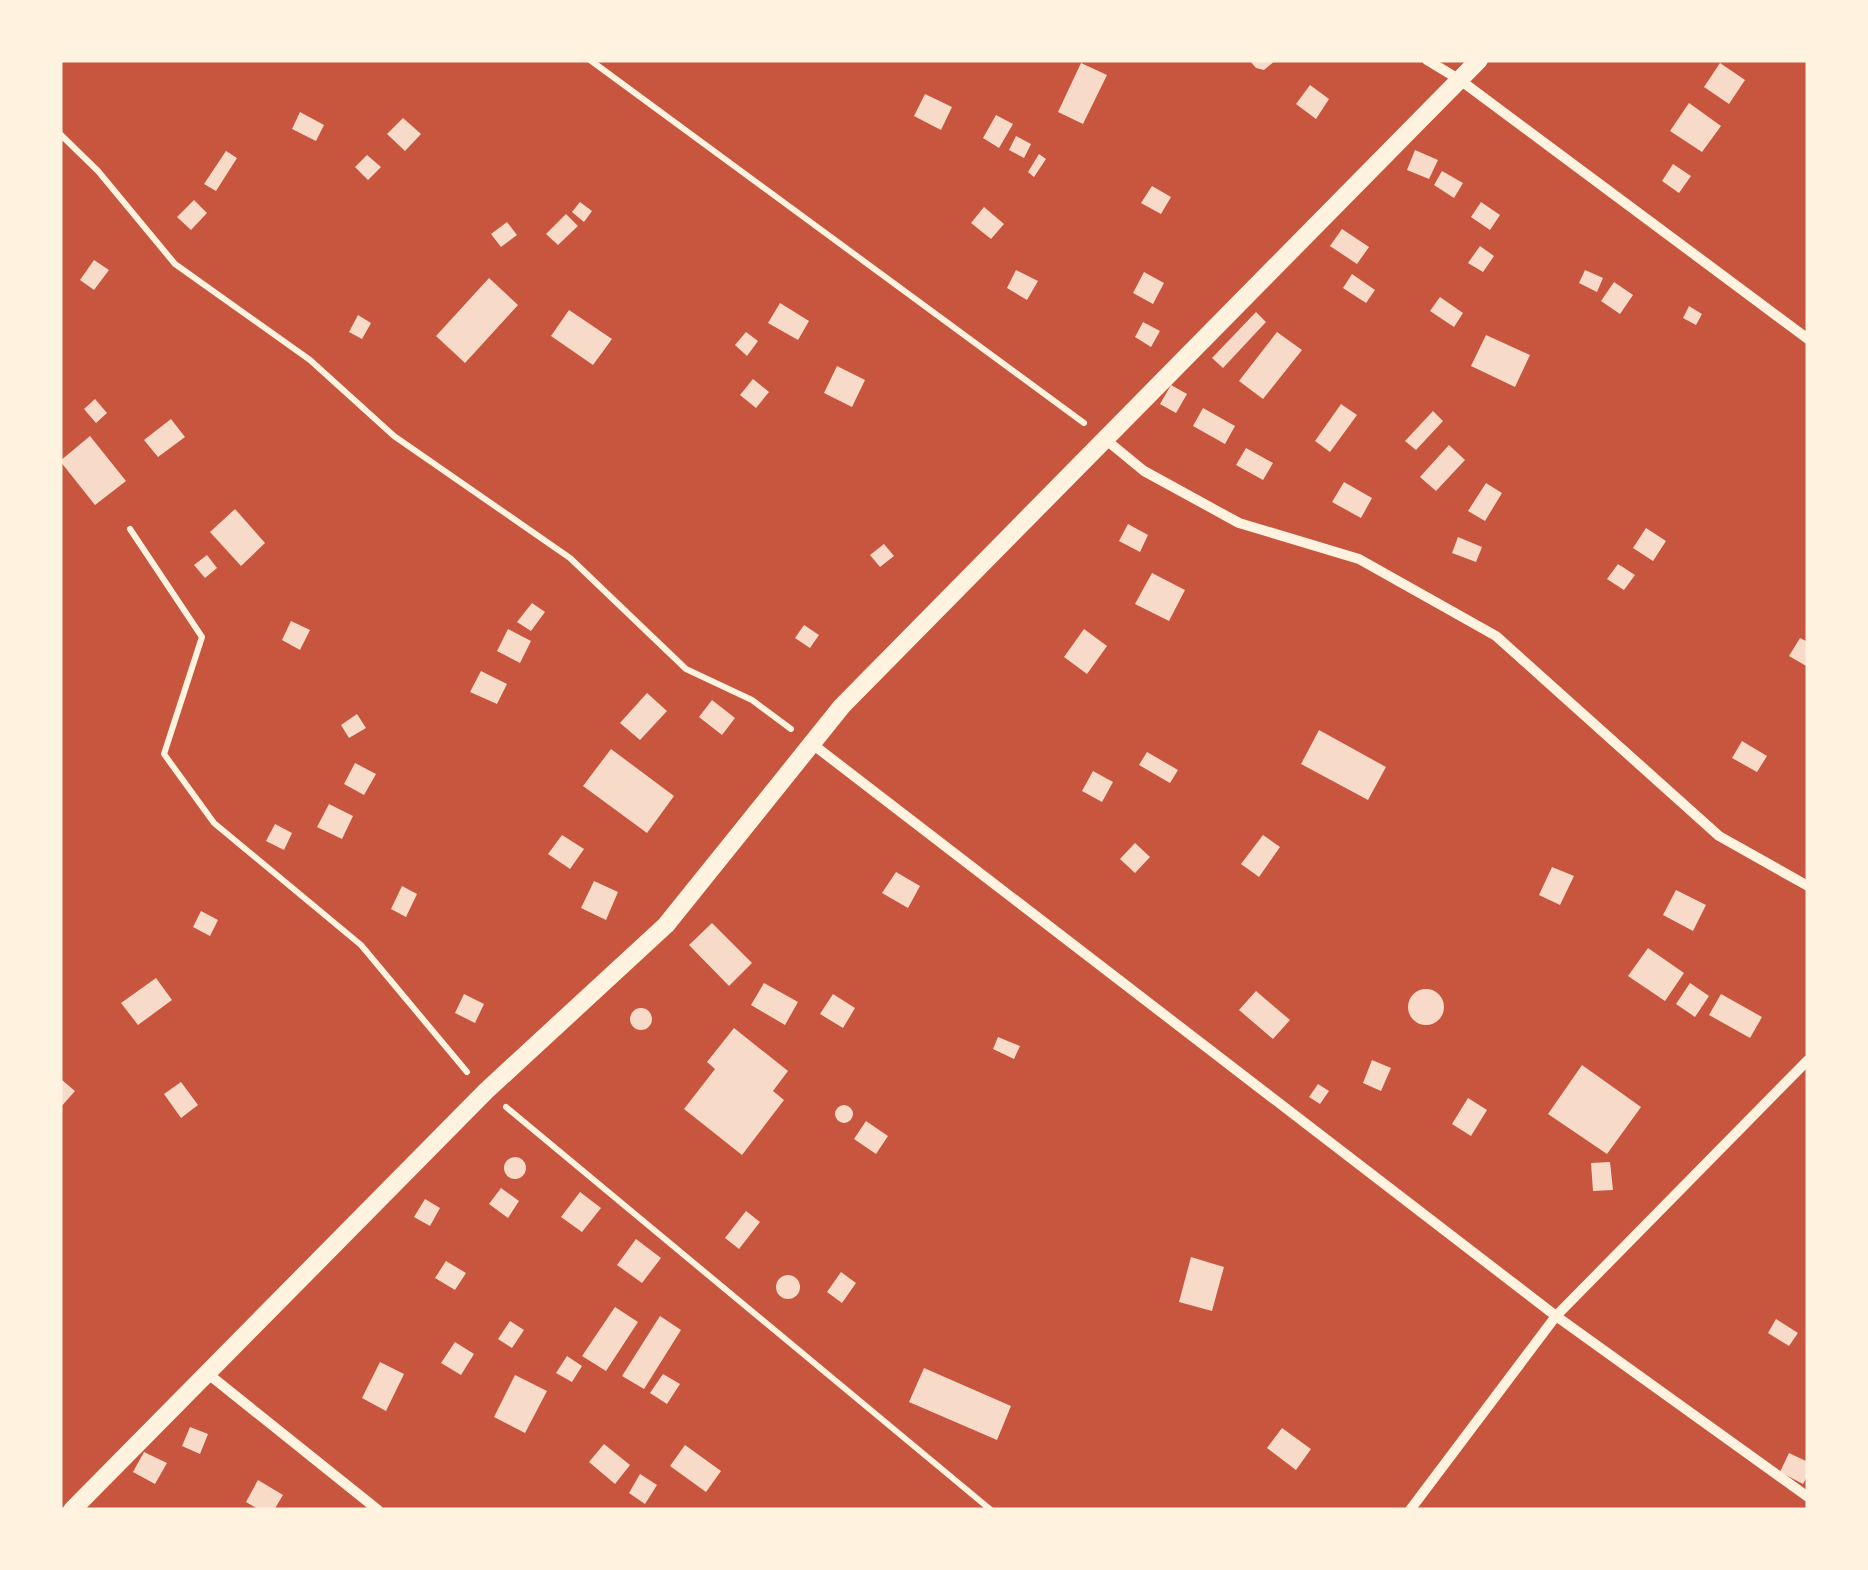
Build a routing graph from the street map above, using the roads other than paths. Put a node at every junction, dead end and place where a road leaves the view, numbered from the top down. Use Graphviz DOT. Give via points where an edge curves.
graph roads {
  1 [pos="1427,60"];
  2 [pos="1478,60"];
  3 [pos="1460,80"];
  4 [pos="1808,339"];
  5 [pos="1105,439"];
  6 [pos="811,743"];
  7 [pos="1808,886"];
  8 [pos="1808,1060"];
  9 [pos="1556,1316"];
  10 [pos="206,1372"];
  11 [pos="1808,1497"];
  12 [pos="72,1510"];
  13 [pos="378,1510"];
  14 [pos="1410,1510"];
  1 -- 3 [label="street"];
  2 -- 3 [label="street"];
  3 -- 4 [label="street"];
  3 -- 5 [label="street"];
  5 -- 6 [label="street"];
  5 -- 7 [label="street" via="1144,471 1239,522 1359,559 1496,636 1719,836"];
  6 -- 9 [label="street"];
  6 -- 10 [label="street" via="666,924 486,1090"];
  8 -- 9 [label="street"];
  9 -- 11 [label="street"];
  9 -- 14 [label="street"];
  10 -- 12 [label="street"];
  10 -- 13 [label="street"];
}
